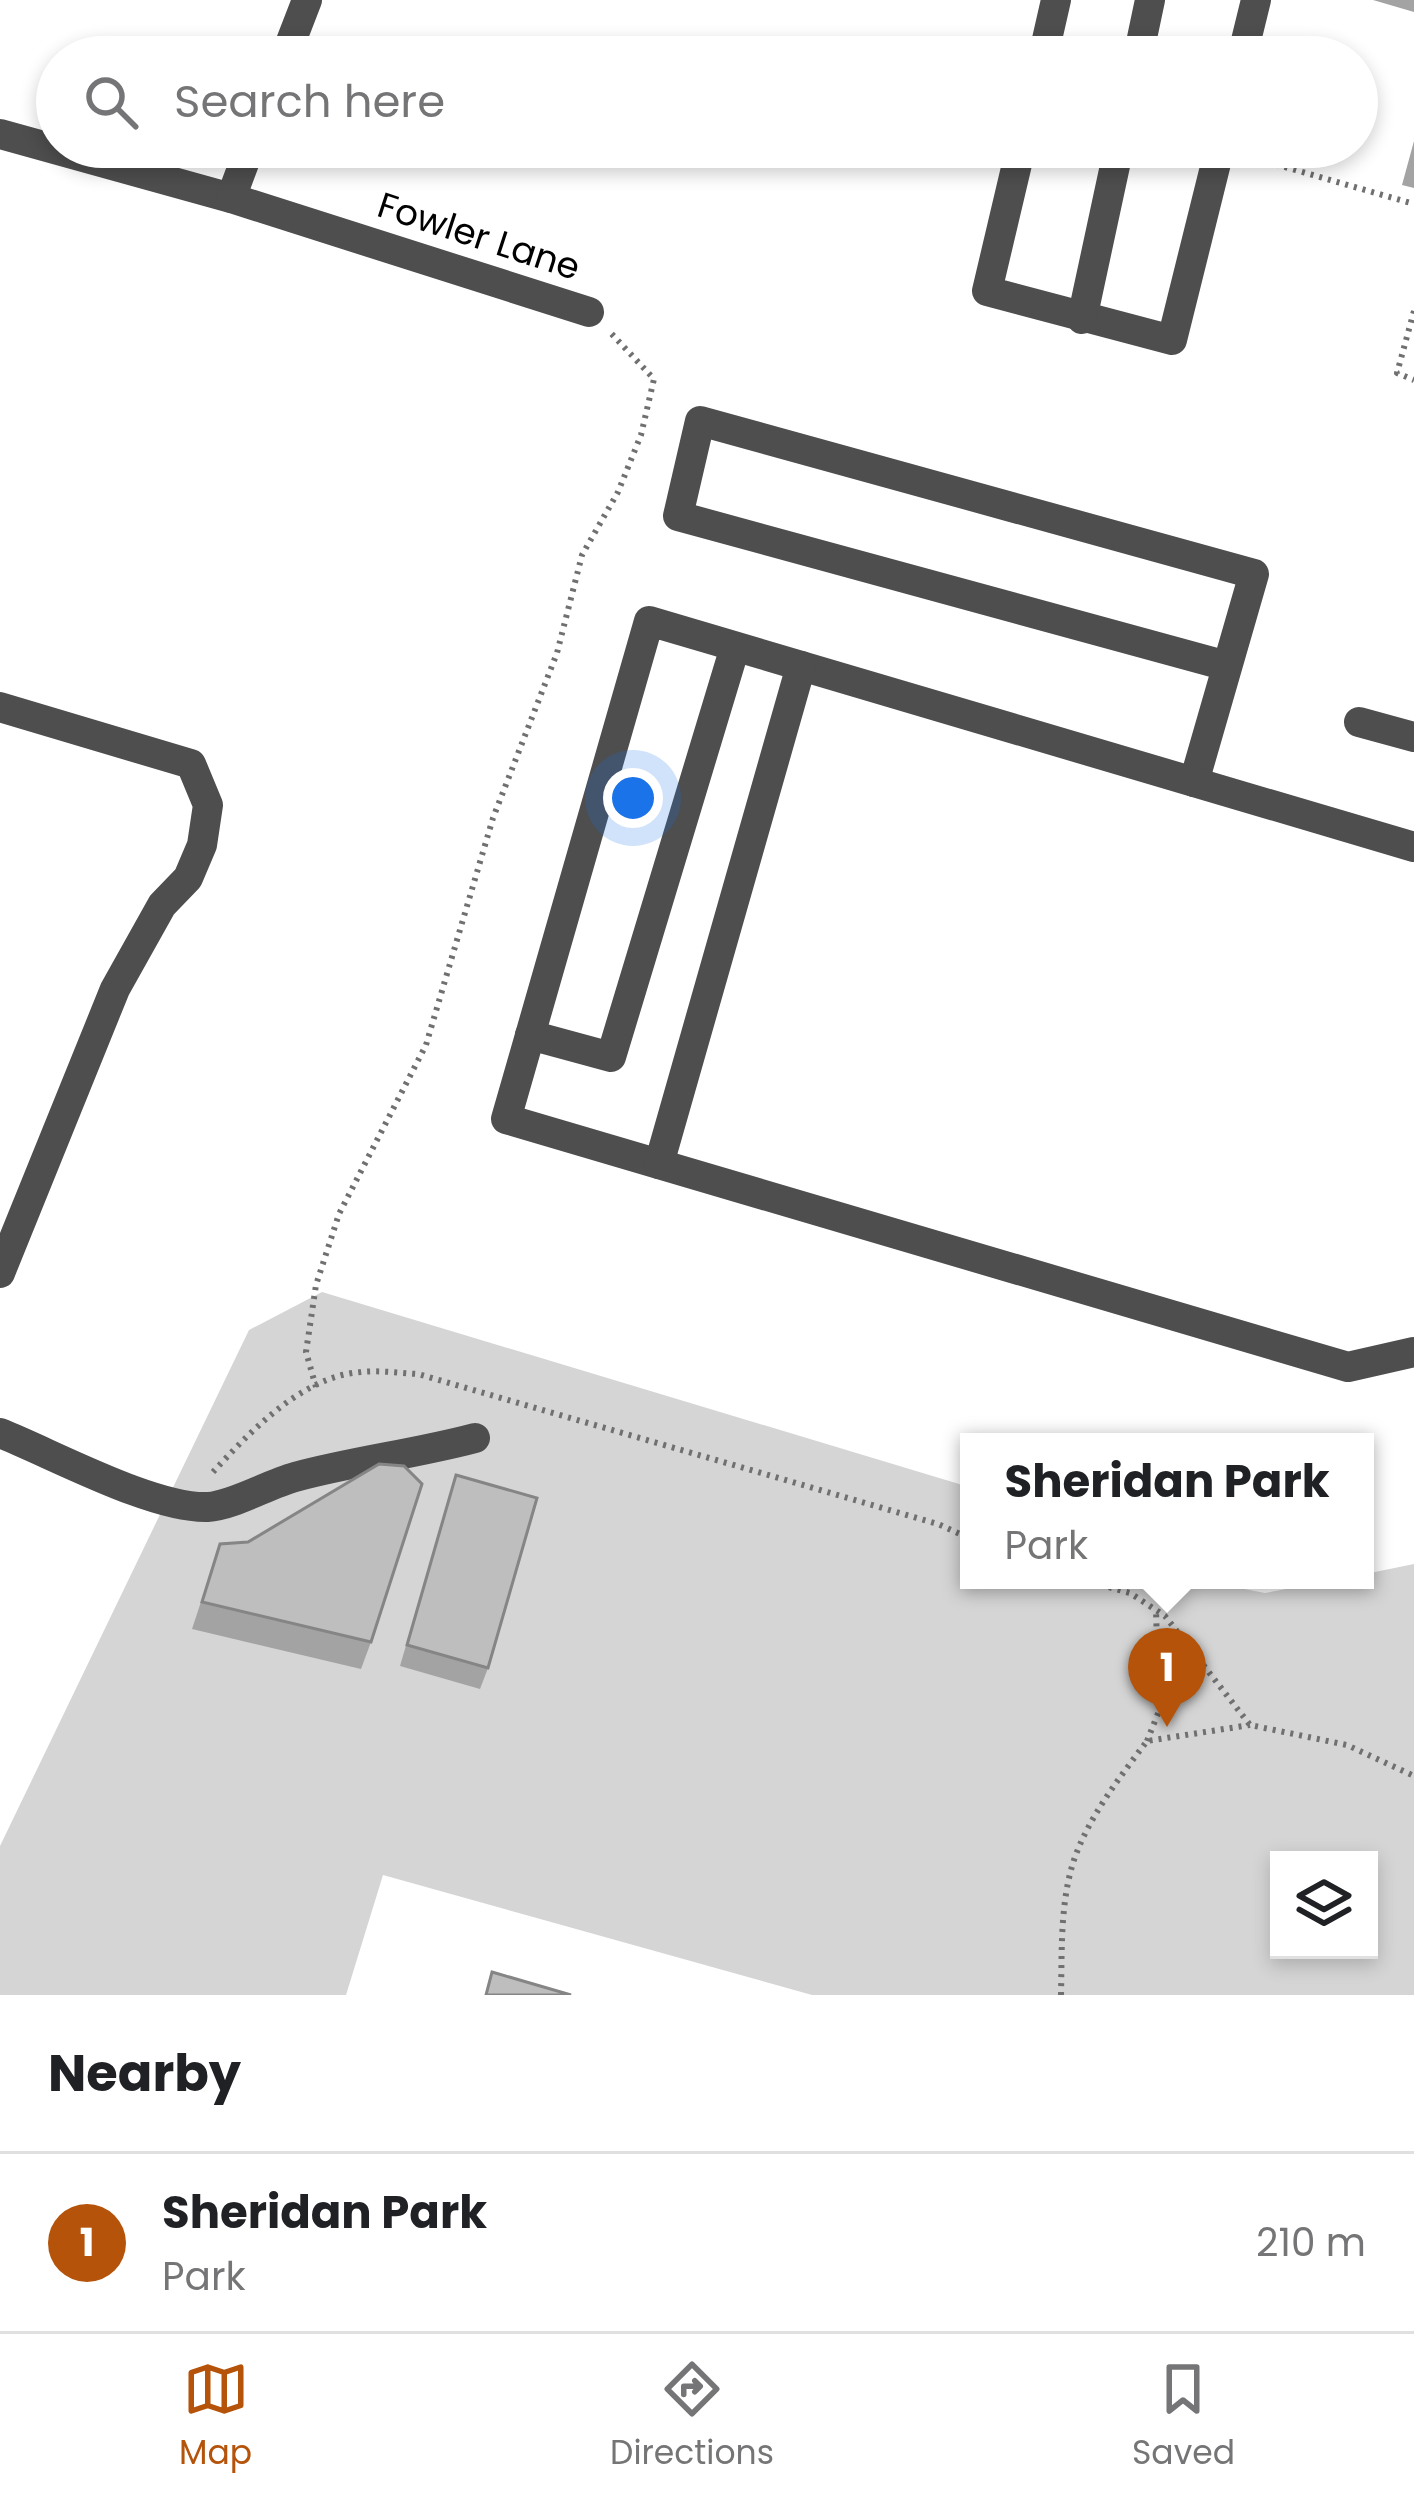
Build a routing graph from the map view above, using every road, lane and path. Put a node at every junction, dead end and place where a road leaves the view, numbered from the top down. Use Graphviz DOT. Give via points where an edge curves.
graph roads {
  1 [pos="307,0"];
  2 [pos="1056,0"];
  3 [pos="1150,0"];
  4 [pos="1256,0"];
  5 [pos="293,36"];
  6 [pos="1047,36"];
  7 [pos="1142,36"];
  8 [pos="1247,36"];
  9 [pos="0,134"];
  10 [pos="36,144"];
  11 [pos="123,168"];
  12 [pos="242,168"];
  13 [pos="1017,168"];
  14 [pos="1114,168"];
  15 [pos="1214,168"];
  16 [pos="1289,168"];
  17 [pos="231,198"];
  18 [pos="1414,204"];
  19 [pos="1414,311"];
  20 [pos="589,312"];
  21 [pos="1082,319"];
  22 [pos="1414,380"];
  23 [pos="736,647"];
  24 [pos="802,666"];
  25 [pos="1227,666"];
  26 [pos="0,706"];
  27 [pos="1359,722"];
  28 [pos="1414,737"];
  29 [pos="1194,782"];
  30 [pos="1414,847"];
  31 [pos="530,1035"];
  32 [pos="659,1164"];
  33 [pos="0,1273"];
  34 [pos="1414,1352"];
  35 [pos="316,1387"];
  36 [pos="0,1432"];
  37 [pos="475,1438"];
  38 [pos="164,1500"];
  39 [pos="960,1534"];
  40 [pos="1116,1589"];
  41 [pos="1156,1610"];
  42 [pos="1250,1725"];
  43 [pos="1147,1741"];
  44 [pos="1414,1776"];
  45 [pos="1060,1995"];
  1 -- 5 [label="street"];
  2 -- 6 [label="street"];
  3 -- 7 [label="street"];
  4 -- 8 [label="street"];
  9 -- 10 [label="street, Fowler Lane"];
  11 -- 17 [label="street, Fowler Lane"];
  12 -- 17 [label="street"];
  13 -- 21 [label="street" via="987,291"];
  14 -- 21 [label="street"];
  15 -- 21 [label="street" via="1172,340"];
  16 -- 18 [label="path"];
  17 -- 20 [label="street, Fowler Lane"];
  19 -- 22 [label="path" via="1397,374"];
  20 -- 35 [label="path" via="654,379 641,435 582,555 426,1045 339,1214 306,1352"];
  23 -- 24 [label="street"];
  23 -- 31 [label="street" via="611,1057"];
  23 -- 31 [label="street" via="649,621"];
  24 -- 29 [label="street"];
  24 -- 32 [label="street"];
  25 -- 25 [label="street" via="1254,574 700,421 678,516"];
  25 -- 29 [label="street"];
  26 -- 33 [label="street" via="190,764 208,806 188,878 162,905 115,988"];
  27 -- 28 [label="street"];
  29 -- 30 [label="street"];
  31 -- 32 [label="street" via="506,1119"];
  32 -- 34 [label="street" via="1348,1367"];
  35 -- 38 [label="path" via="277,1411 208,1478"];
  35 -- 39 [label="path" via="356,1372 418,1373"];
  36 -- 38 [label="street"];
  37 -- 38 [label="street" via="347,1463 210,1507"];
  40 -- 41 [label="path"];
  41 -- 42 [label="path"];
  41 -- 43 [label="path" via="1159,1711"];
  42 -- 43 [label="path"];
  42 -- 44 [label="path" via="1347,1745"];
  43 -- 45 [label="path" via="1074,1861"];
}
